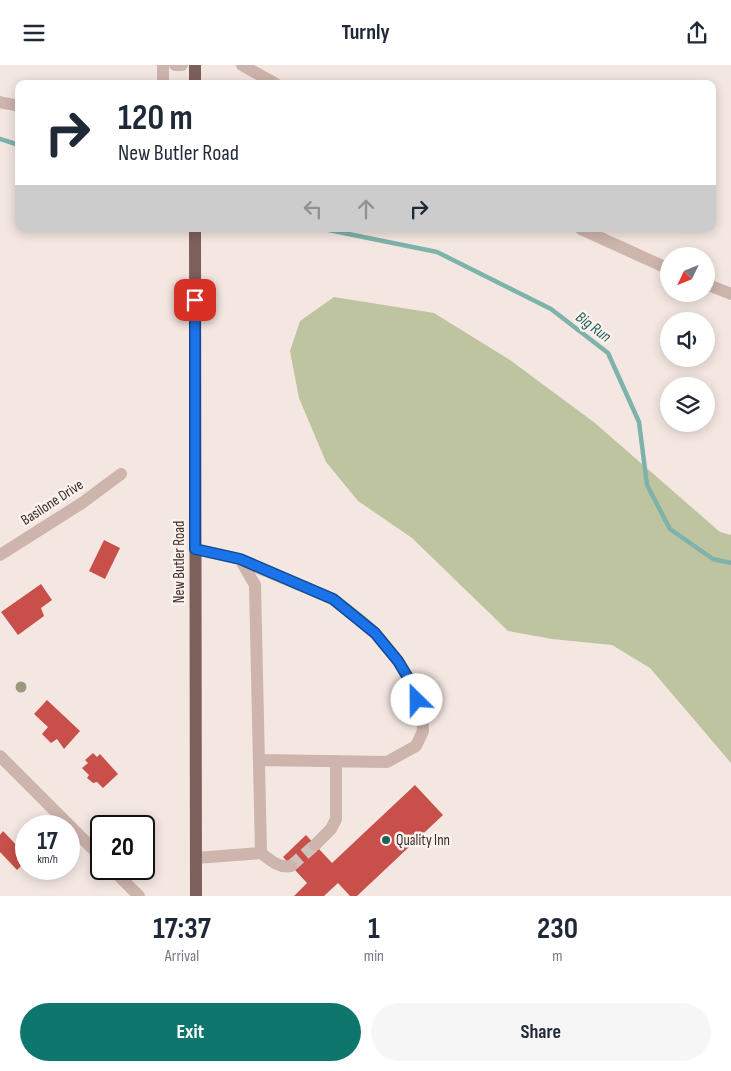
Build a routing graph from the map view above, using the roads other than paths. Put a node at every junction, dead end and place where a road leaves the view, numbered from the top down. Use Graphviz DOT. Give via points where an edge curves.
graph roads {
  1 [pos="163,65"];
  2 [pos="175,65"];
  3 [pos="182,65"];
  4 [pos="195,65"];
  5 [pos="242,65"];
  6 [pos="163,80"];
  7 [pos="195,80"];
  8 [pos="269,80"];
  9 [pos="0,101"];
  10 [pos="15,105"];
  11 [pos="195,232"];
  12 [pos="588,232"];
  13 [pos="660,265"];
  14 [pos="715,288"];
  15 [pos="731,294"];
  16 [pos="121,474"];
  17 [pos="195,549"];
  18 [pos="0,555"];
  19 [pos="240,560"];
  20 [pos="0,756"];
  21 [pos="259,760"];
  22 [pos="336,761"];
  23 [pos="315,845"];
  24 [pos="90,846"];
  25 [pos="260,853"];
  26 [pos="196,858"];
  27 [pos="291,866"];
  28 [pos="123,880"];
  29 [pos="139,896"];
  30 [pos="196,896"];
  1 -- 6 [label="street"];
  2 -- 3 [label="street"];
  4 -- 7 [label="main road"];
  5 -- 8 [label="street"];
  9 -- 10 [label="street"];
  11 -- 17 [label="main road, New Butler Road"];
  12 -- 13 [label="street"];
  14 -- 15 [label="street"];
  16 -- 18 [label="street, Basilone Drive"];
  17 -- 19 [label="street"];
  17 -- 26 [label="main road, New Butler Road"];
  19 -- 21 [label="street" via="255,585"];
  19 -- 22 [label="street" via="333,599 375,633 413,686 422,714 423,731 416,746 388,762"];
  20 -- 24 [label="street"];
  21 -- 22 [label="street"];
  21 -- 25 [label="street"];
  22 -- 23 [label="street" via="336,819"];
  25 -- 26 [label="street"];
  25 -- 27 [label="street" via="276,864"];
  26 -- 30 [label="main road, New Butler Road"];
  28 -- 29 [label="street"];
}
